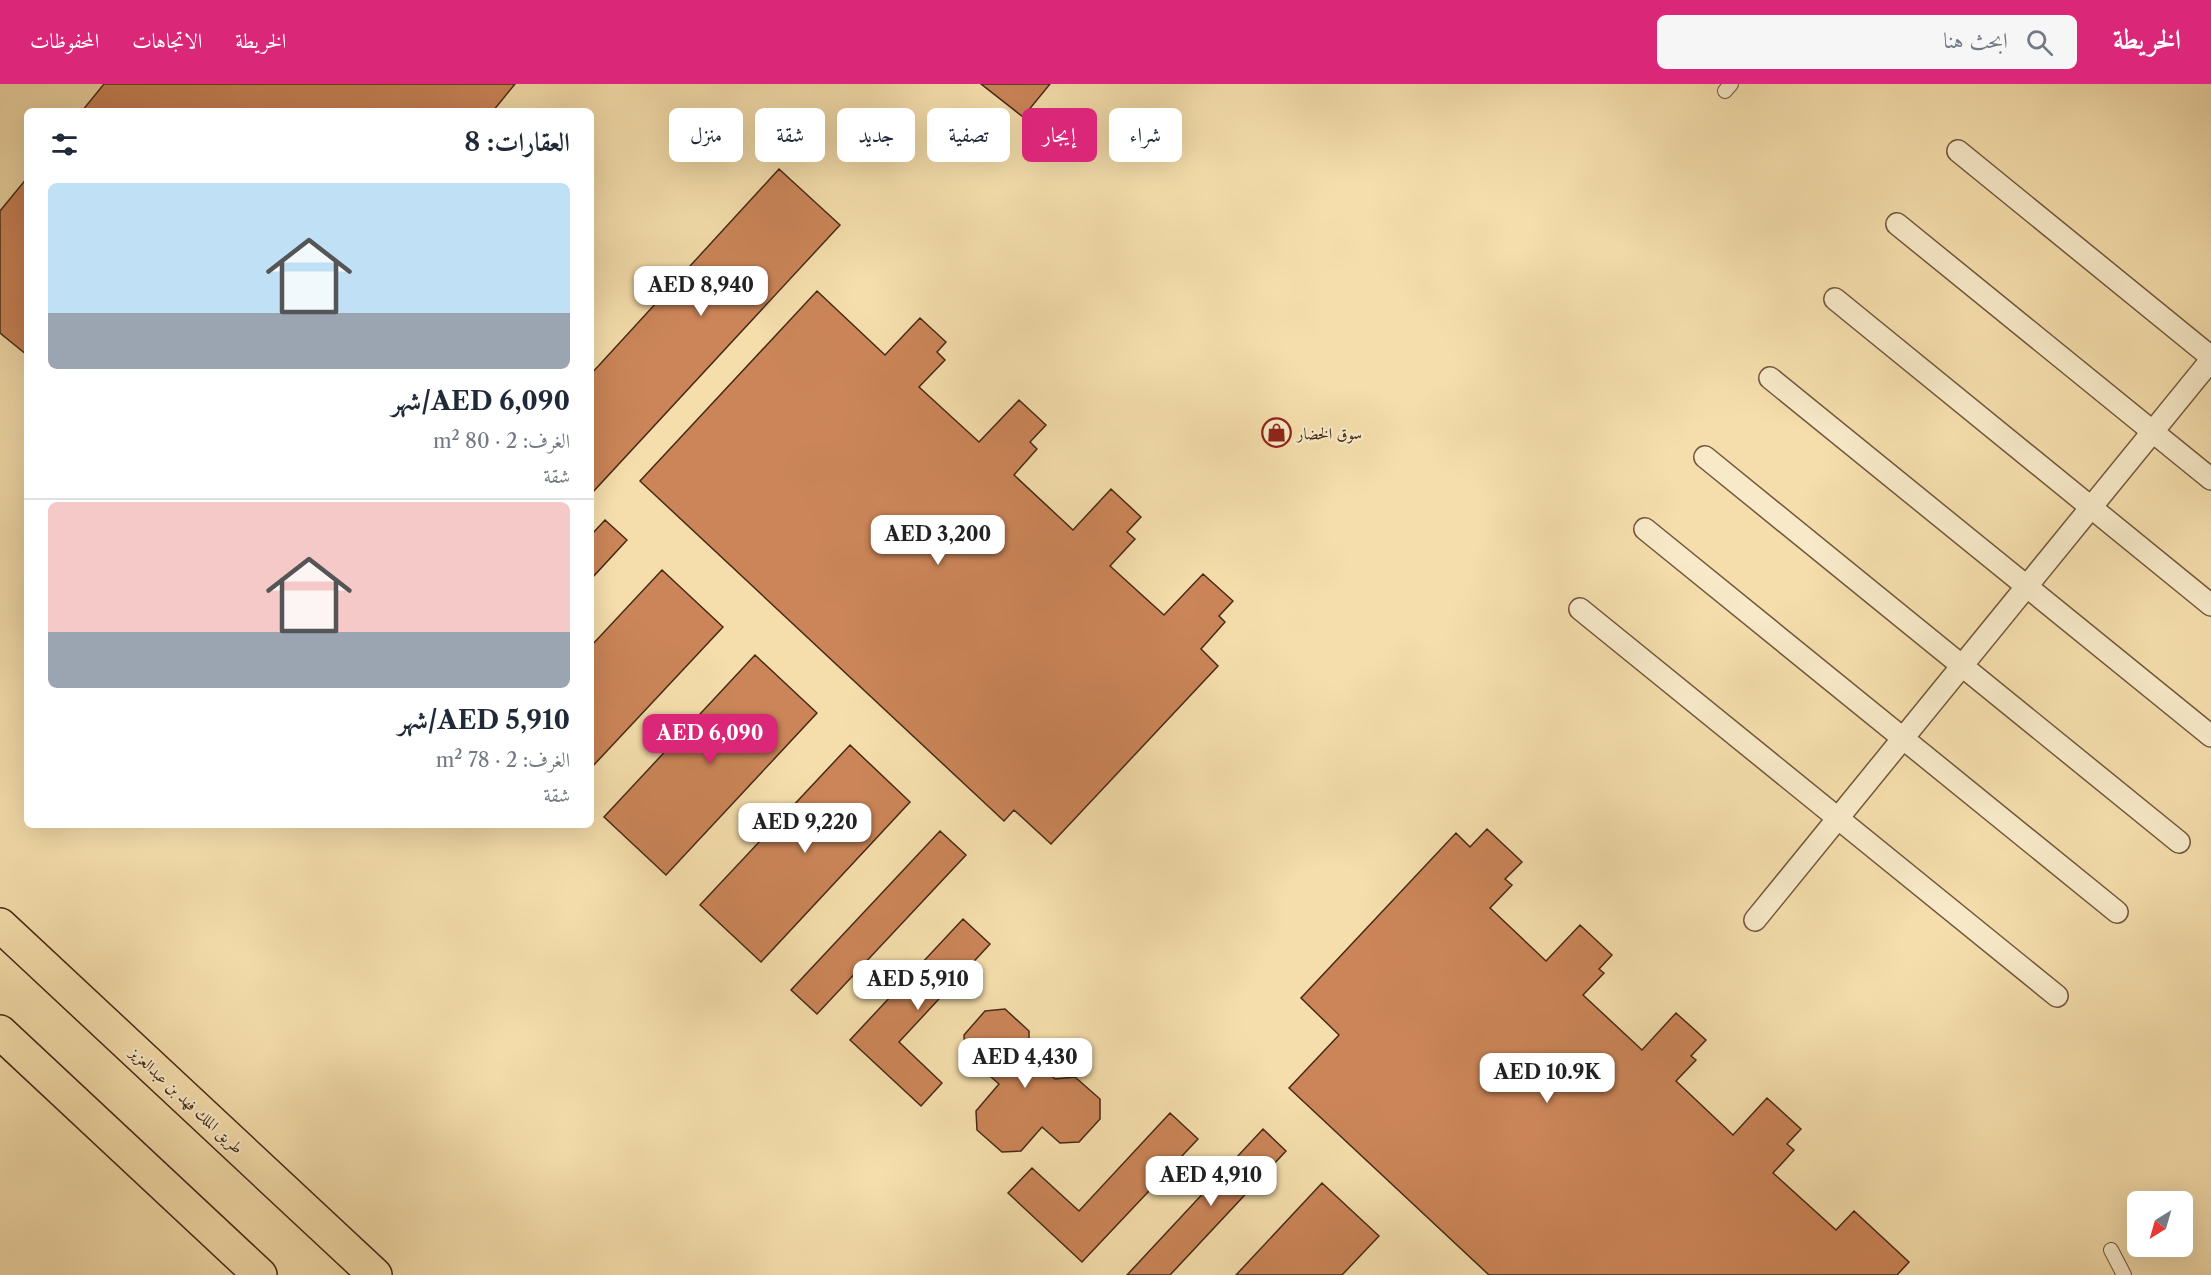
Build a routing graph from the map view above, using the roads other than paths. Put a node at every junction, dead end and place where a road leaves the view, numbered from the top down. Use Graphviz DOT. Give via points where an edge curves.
graph roads {
  1 [pos="1958,151"];
  2 [pos="1897,224"];
  3 [pos="1835,299"];
  4 [pos="2211,359"];
  5 [pos="1770,378"];
  6 [pos="2153,432"];
  7 [pos="1705,457"];
  8 [pos="2211,479"];
  9 [pos="2091,508"];
  10 [pos="1645,529"];
  11 [pos="2027,586"];
  12 [pos="2211,605"];
  13 [pos="1580,609"];
  14 [pos="1962,666"];
  15 [pos="2211,736"];
  16 [pos="1904,739"];
  17 [pos="1839,819"];
  18 [pos="2179,842"];
  19 [pos="2117,912"];
  20 [pos="1755,920"];
  21 [pos="0,925"];
  22 [pos="2057,996"];
  23 [pos="0,1032"];
  24 [pos="2111,1250"];
  25 [pos="260,1275"];
  26 [pos="375,1275"];
  27 [pos="2124,1275"];
  1 -- 4 [label="street"];
  2 -- 6 [label="street"];
  3 -- 9 [label="street"];
  4 -- 6 [label="street"];
  5 -- 11 [label="street"];
  6 -- 8 [label="street"];
  6 -- 9 [label="street"];
  7 -- 14 [label="street"];
  9 -- 11 [label="street"];
  9 -- 12 [label="street"];
  10 -- 16 [label="street"];
  11 -- 14 [label="street"];
  11 -- 15 [label="street"];
  13 -- 17 [label="street"];
  14 -- 16 [label="street"];
  14 -- 18 [label="street"];
  16 -- 17 [label="street"];
  16 -- 19 [label="street"];
  17 -- 20 [label="street"];
  17 -- 22 [label="street"];
  21 -- 26 [label="main road, طريق الملك فهد بن عبدالعزيز"];
  23 -- 25 [label="main road"];
  24 -- 27 [label="lane"];
}
